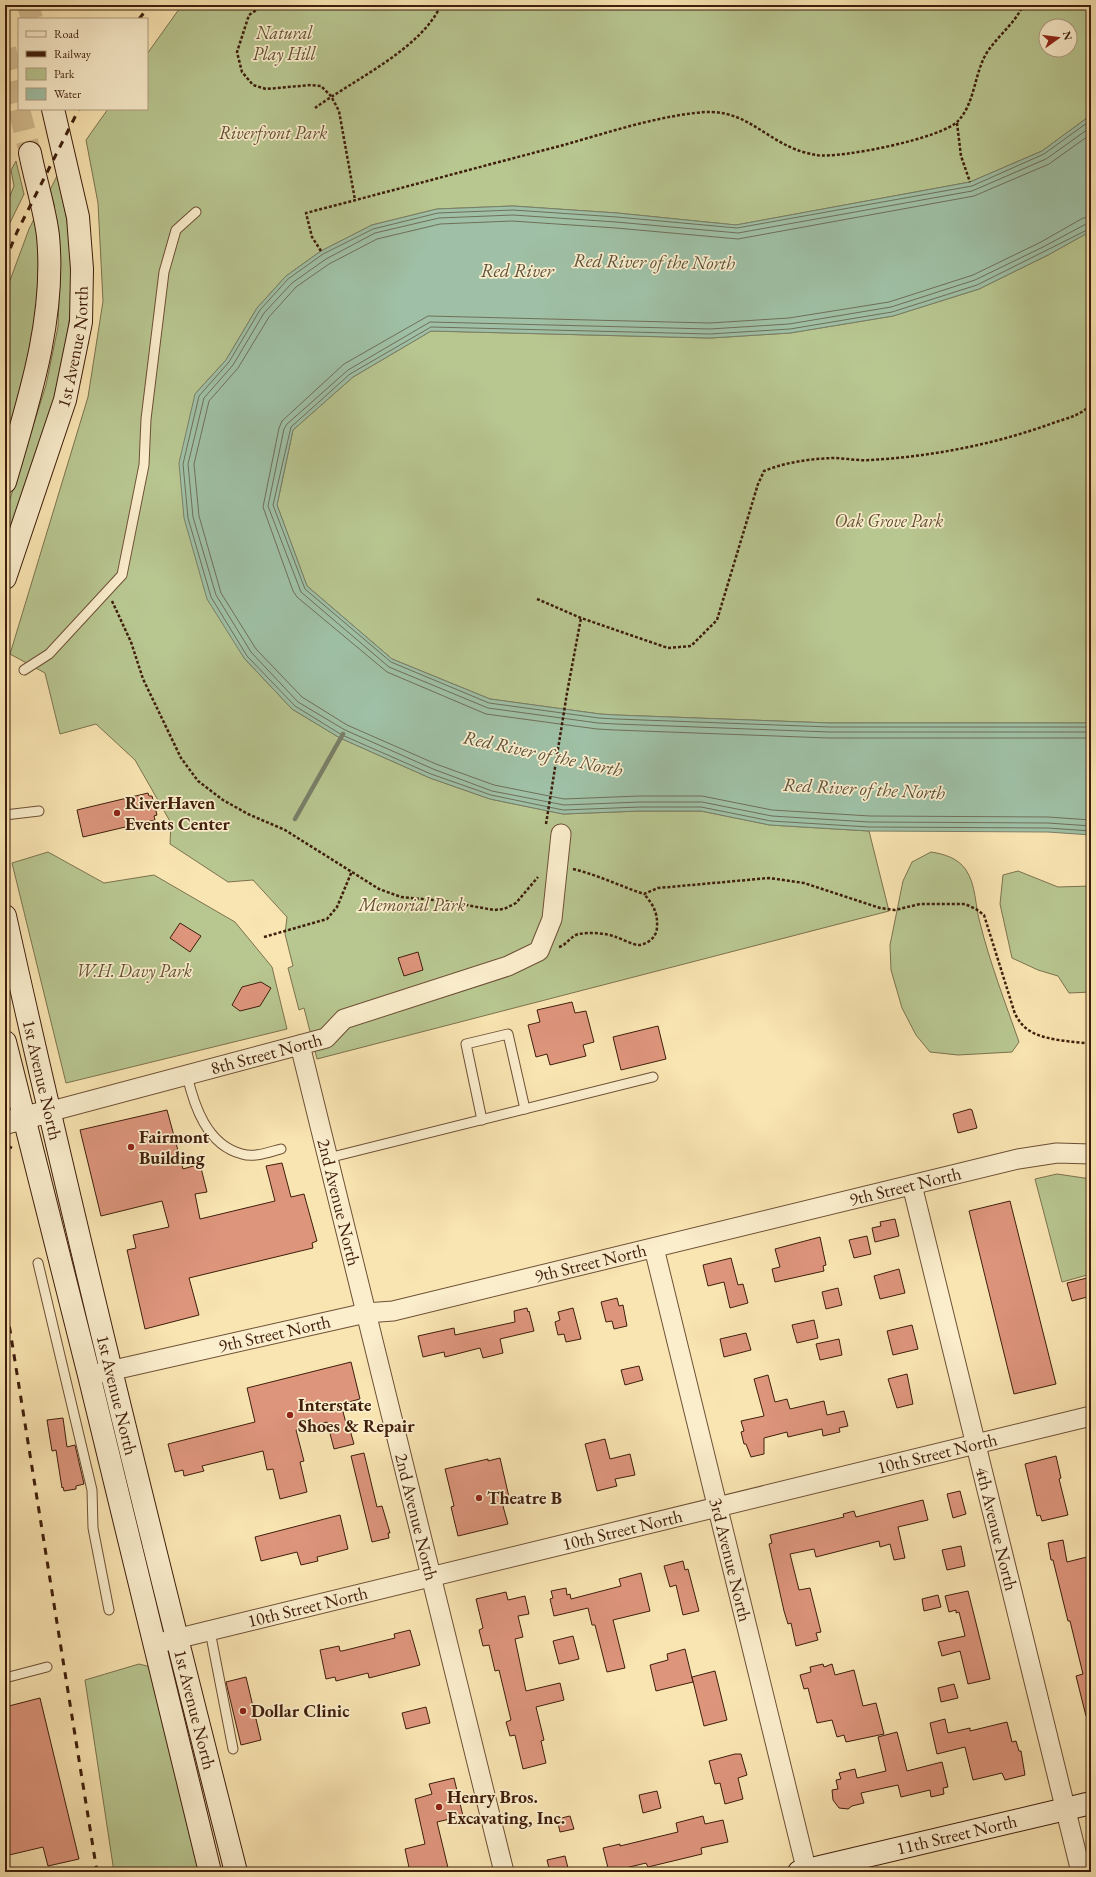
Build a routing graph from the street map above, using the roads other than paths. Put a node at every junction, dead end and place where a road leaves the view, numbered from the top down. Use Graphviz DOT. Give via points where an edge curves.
graph roads {
  1 [pos="53,110"];
  2 [pos="30,153"];
  3 [pos="196,212"];
  4 [pos="5,482"];
  5 [pos="5,578"];
  6 [pos="24,670"];
  7 [pos="39,811"];
  8 [pos="5,816"];
  9 [pos="553,831"];
  10 [pos="5,916"];
  11 [pos="5,1042"];
  12 [pos="300,1045"];
  13 [pos="187,1075"];
  14 [pos="653,1077"];
  15 [pos="525,1109"];
  16 [pos="48,1112"];
  17 [pos="482,1120"];
  18 [pos="14,1121"];
  19 [pos="281,1149"];
  20 [pos="1091,1154"];
  21 [pos="328,1158"];
  22 [pos="912,1185"];
  23 [pos="654,1248"];
  24 [pos="38,1263"];
  25 [pos="366,1313"];
  26 [pos="111,1371"];
  27 [pos="89,1376"];
  28 [pos="1091,1416"];
  29 [pos="976,1444"];
  30 [pos="718,1507"];
  31 [pos="431,1577"];
  32 [pos="108,1610"];
  33 [pos="210,1631"];
  34 [pos="176,1639"];
  35 [pos="155,1644"];
  36 [pos="47,1667"];
  37 [pos="5,1678"];
  38 [pos="233,1748"];
  39 [pos="1091,1803"];
  40 [pos="1066,1809"];
  41 [pos="804,1871"];
  42 [pos="210,1872"];
  43 [pos="236,1872"];
  44 [pos="504,1872"];
  45 [pos="1081,1872"];
  1 -- 5 [label="main road, 1st Avenue North" via="78,217 82,269 81,322 65,400"];
  2 -- 4 [label="main road, 1st Avenue North" via="48,234 50,281 45,323 28,400"];
  3 -- 6 [label="lane" via="176,230 164,272 146,419 144,464 122,575 49,654"];
  7 -- 8 [label="lane"];
  9 -- 12 [label="street, 8th Street North" via="557,865 552,919 539,951 508,966 344,1019 326,1038"];
  10 -- 16 [label="main road, 1st Avenue North"];
  11 -- 18 [label="main road, 1st Avenue North"];
  12 -- 13 [label="street, 8th Street North"];
  12 -- 21 [label="street, 2nd Avenue North"];
  13 -- 16 [label="street, 8th Street North"];
  13 -- 19 [label="lane" via="196,1111 209,1132 226,1147 242,1155"];
  14 -- 15 [label="lane"];
  15 -- 17 [label="lane"];
  15 -- 17 [label="lane" via="508,1034 466,1044"];
  16 -- 18 [label="main road, 8th Street North"];
  16 -- 26 [label="main road, 1st Avenue North"];
  17 -- 21 [label="lane"];
  18 -- 27 [label="main road, 1st Avenue North"];
  20 -- 22 [label="street, 9th Street North" via="1057,1153 1021,1158"];
  21 -- 25 [label="street, 2nd Avenue North"];
  22 -- 23 [label="street, 9th Street North"];
  22 -- 29 [label="street, 4th Avenue North"];
  23 -- 25 [label="street, 9th Street North" via="393,1311"];
  23 -- 30 [label="street, 3rd Avenue North"];
  24 -- 32 [label="lane" via="92,1490 93,1528"];
  25 -- 26 [label="street, 9th Street North"];
  25 -- 31 [label="street, 2nd Avenue North"];
  26 -- 27 [label="street, 9th Street North"];
  26 -- 34 [label="main road, 1st Avenue North"];
  27 -- 35 [label="main road, 1st Avenue North"];
  28 -- 29 [label="street, 10th Street North"];
  29 -- 30 [label="street, 10th Street North"];
  29 -- 40 [label="street, 4th Avenue North"];
  30 -- 31 [label="street, 10th Street North"];
  30 -- 41 [label="street, 3rd Avenue North"];
  31 -- 33 [label="street, 10th Street North"];
  31 -- 44 [label="street, 2nd Avenue North"];
  33 -- 34 [label="street, 10th Street North"];
  33 -- 38 [label="lane"];
  34 -- 35 [label="street, 10th Street North"];
  34 -- 43 [label="main road, 1st Avenue North"];
  35 -- 42 [label="main road, 1st Avenue North"];
  36 -- 37 [label="lane"];
  39 -- 40 [label="main road, 11th Street North"];
  40 -- 41 [label="main road, 11th Street North"];
  40 -- 45 [label="street, 4th Avenue North"];
}
